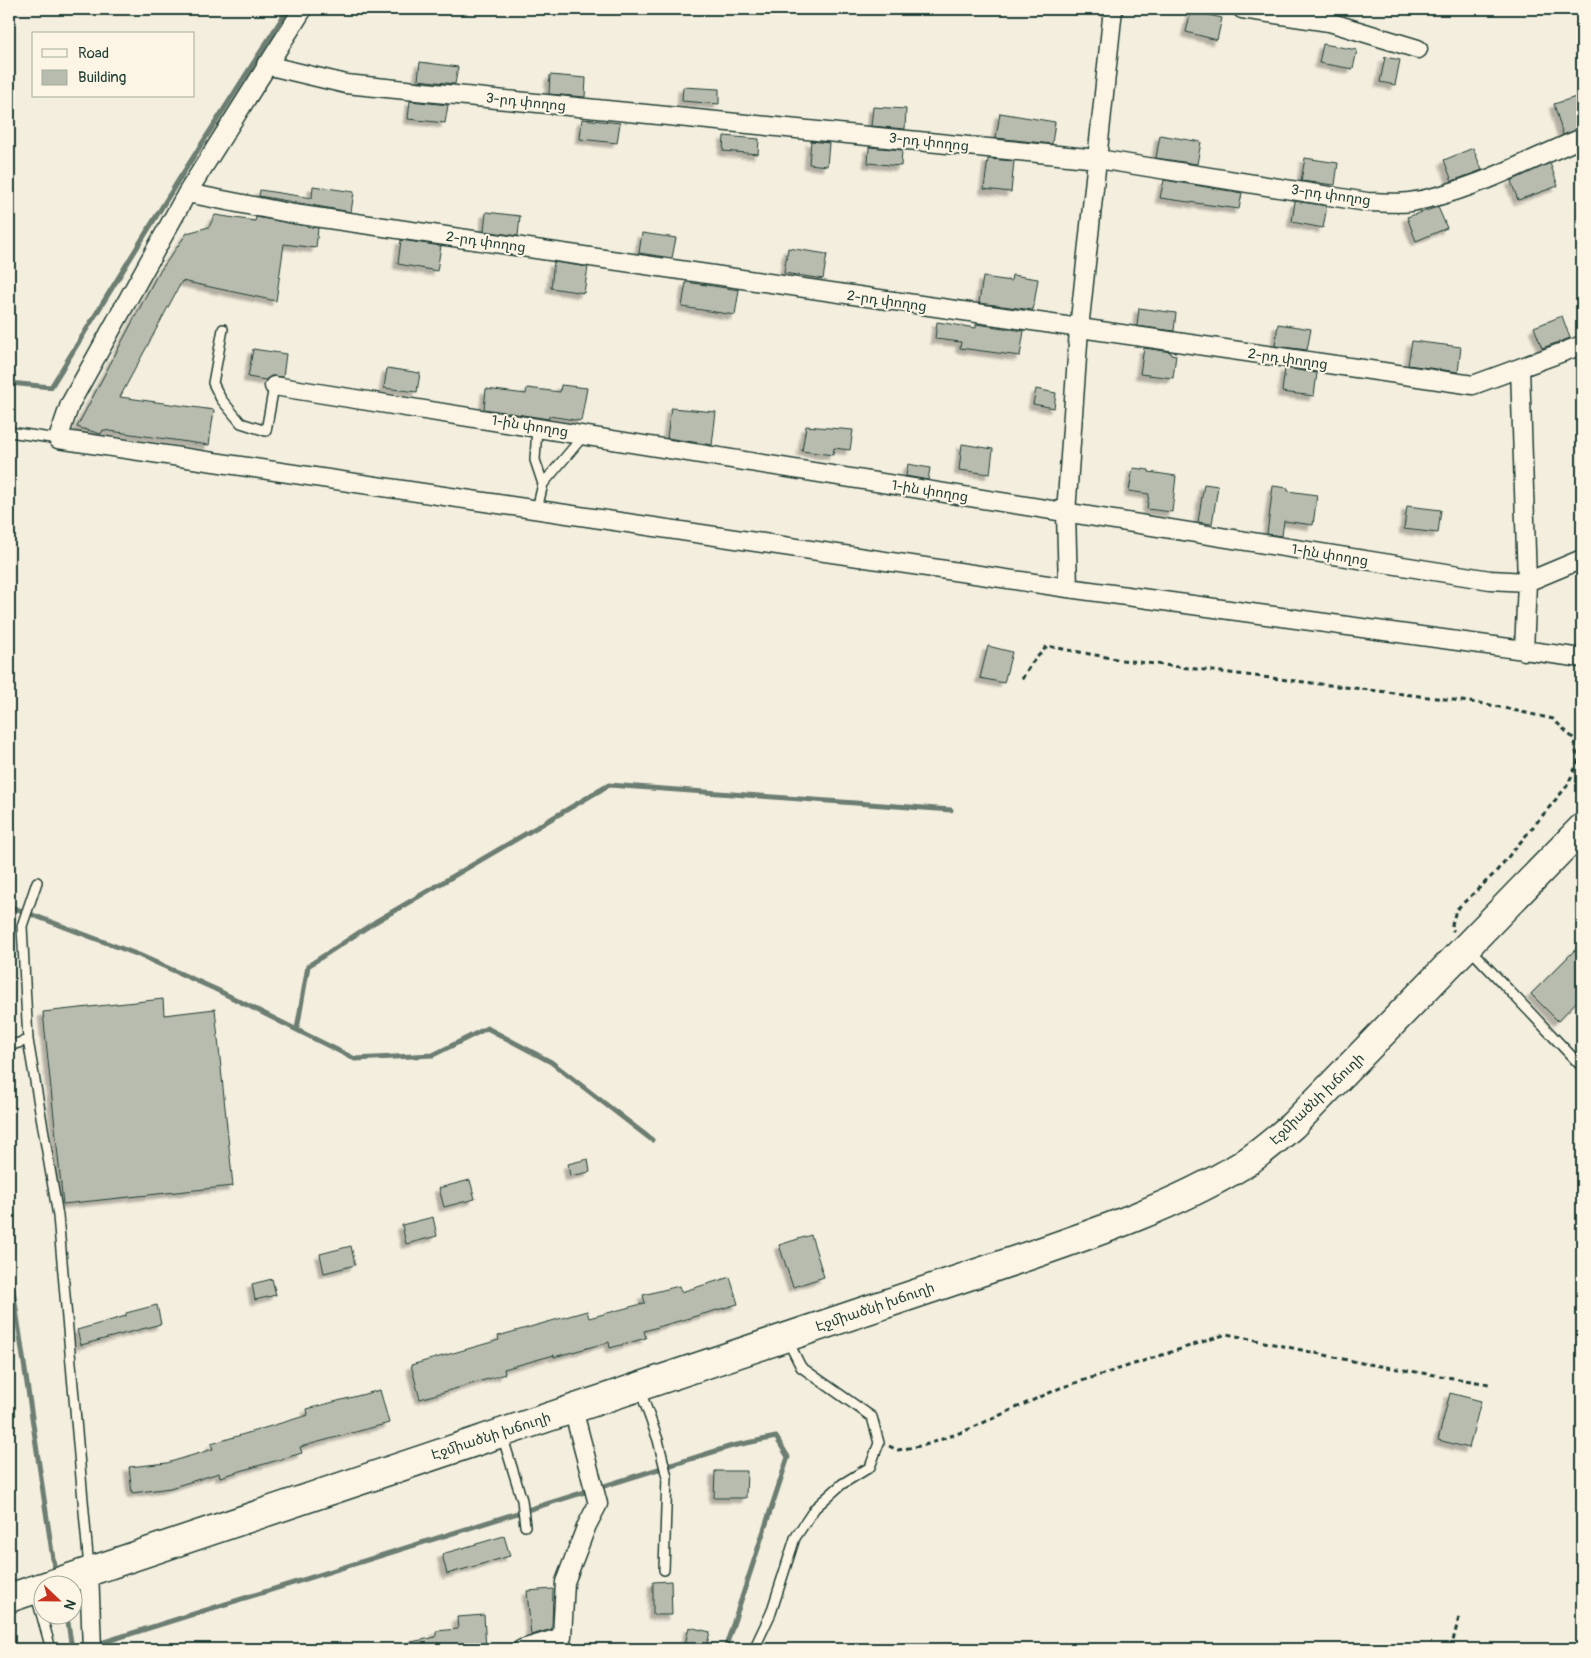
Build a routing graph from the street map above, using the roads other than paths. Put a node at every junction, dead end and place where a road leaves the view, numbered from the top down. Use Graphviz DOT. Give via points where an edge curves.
graph roads {
  1 [pos="302,9"];
  2 [pos="1113,9"];
  3 [pos="1242,9"];
  4 [pos="1418,49"];
  5 [pos="266,65"];
  6 [pos="1582,138"];
  7 [pos="1098,159"];
  8 [pos="187,193"];
  9 [pos="223,329"];
  10 [pos="1080,329"];
  11 [pos="1582,345"];
  12 [pos="1520,368"];
  13 [pos="274,386"];
  14 [pos="537,427"];
  15 [pos="9,432"];
  16 [pos="584,435"];
  17 [pos="58,439"];
  18 [pos="543,484"];
  19 [pos="536,509"];
  20 [pos="1066,514"];
  21 [pos="1582,559"];
  22 [pos="1527,582"];
  23 [pos="1068,588"];
  24 [pos="1524,651"];
  25 [pos="1582,658"];
  26 [pos="1582,828"];
  27 [pos="37,882"];
  28 [pos="1467,946"];
  29 [pos="28,1040"];
  30 [pos="9,1046"];
  31 [pos="1582,1067"];
  32 [pos="787,1337"];
  33 [pos="639,1387"];
  34 [pos="573,1409"];
  35 [pos="501,1433"];
  36 [pos="525,1526"];
  37 [pos="89,1570"];
  38 [pos="664,1570"];
  39 [pos="72,1576"];
  40 [pos="32,1590"];
  41 [pos="9,1598"];
  42 [pos="47,1626"];
  43 [pos="51,1649"];
  44 [pos="92,1649"];
  45 [pos="522,1649"];
  46 [pos="754,1649"];
  1 -- 5 [label="street"];
  2 -- 7 [label="street"];
  3 -- 4 [label="street" via="1329,22"];
  5 -- 7 [label="street, 3-րդ փողոց" via="346,84"];
  5 -- 8 [label="street"];
  6 -- 7 [label="street, 3-րդ փողոց" via="1460,189 1407,203 1367,202"];
  7 -- 10 [label="street"];
  8 -- 10 [label="street, 2-րդ փողոց" via="294,214"];
  8 -- 17 [label="street" via="70,404"];
  9 -- 13 [label="lane" via="213,383 221,399 241,422 266,431"];
  10 -- 12 [label="street, 2-րդ փողոց" via="1473,385"];
  10 -- 20 [label="street"];
  11 -- 12 [label="street, 2-րդ փողոց"];
  12 -- 22 [label="street"];
  13 -- 14 [label="street, 1-ին փողոց"];
  14 -- 16 [label="street, 1-ին փողոց"];
  14 -- 18 [label="lane" via="536,460"];
  15 -- 17 [label="lane"];
  16 -- 18 [label="lane"];
  16 -- 20 [label="street, 1-ին փողոց"];
  17 -- 19 [label="street"];
  18 -- 19 [label="lane"];
  19 -- 23 [label="street"];
  20 -- 22 [label="street, 1-ին փողոց" via="1490,580"];
  20 -- 23 [label="street"];
  21 -- 22 [label="street, 1-ին փողոց"];
  22 -- 24 [label="street"];
  23 -- 24 [label="street"];
  24 -- 25 [label="street"];
  26 -- 28 [label="main road, Էջմիածնի խճուղի"];
  27 -- 29 [label="lane" via="22,926"];
  28 -- 31 [label="lane"];
  28 -- 32 [label="main road, Էջմիածնի խճուղի" via="1324,1096 1243,1164 1126,1222"];
  29 -- 30 [label="lane"];
  29 -- 37 [label="lane" via="58,1216"];
  32 -- 33 [label="main road, Էջմիածնի խճուղի"];
  32 -- 46 [label="lane" via="800,1367 872,1417 879,1443 870,1467 842,1484 816,1508 795,1538 771,1613"];
  33 -- 34 [label="main road, Էջմիածնի խճուղի"];
  33 -- 38 [label="lane" via="658,1440 666,1477"];
  34 -- 35 [label="main road, Էջմիածնի խճուղի"];
  34 -- 45 [label="street" via="598,1504 565,1582 562,1636"];
  35 -- 36 [label="lane" via="522,1500"];
  35 -- 37 [label="main road, Էջմիածնի խճուղի"];
  37 -- 39 [label="main road, Էջմիածնի խճուղի"];
  37 -- 44 [label="street"];
  40 -- 41 [label="main road, Էջմիածնի խճուղի"];
  42 -- 43 [label="lane"];
}
